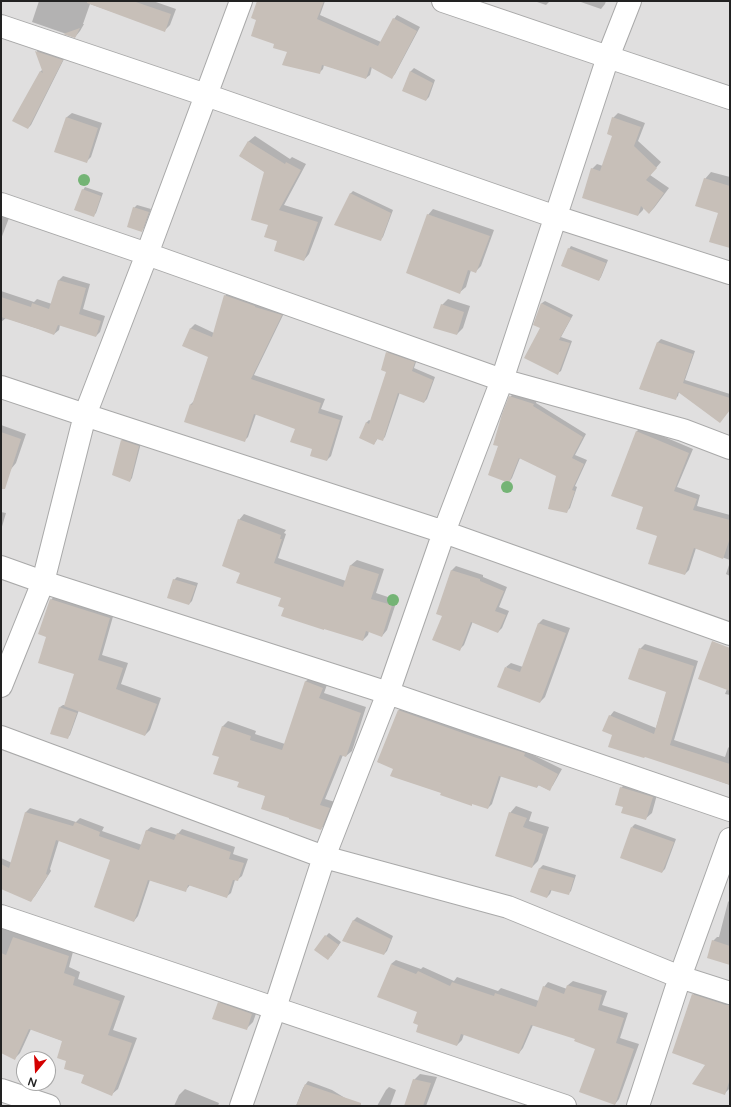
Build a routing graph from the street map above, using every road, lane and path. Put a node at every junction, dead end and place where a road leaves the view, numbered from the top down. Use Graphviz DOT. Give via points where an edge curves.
graph roads {
  1 [pos="242,1"];
  2 [pos="443,1"];
  3 [pos="630,1"];
  4 [pos="1,26"];
  5 [pos="608,57"];
  6 [pos="206,95"];
  7 [pos="730,98"];
  8 [pos="1,204"];
  9 [pos="556,217"];
  10 [pos="147,254"];
  11 [pos="730,273"];
  12 [pos="502,380"];
  13 [pos="1,387"];
  14 [pos="85,415"];
  15 [pos="730,448"];
  16 [pos="444,532"];
  17 [pos="1,567"];
  18 [pos="43,582"];
  19 [pos="730,634"];
  20 [pos="1,686"];
  21 [pos="388,693"];
  22 [pos="1,737"];
  23 [pos="730,810"];
  24 [pos="730,838"];
  25 [pos="324,857"];
  26 [pos="1,916"];
  27 [pos="680,977"];
  28 [pos="730,993"];
  29 [pos="275,1008"];
  30 [pos="1,1090"];
  31 [pos="49,1106"];
  32 [pos="241,1106"];
  33 [pos="565,1106"];
  34 [pos="638,1106"];
  1 -- 6 [label="street"];
  2 -- 5 [label="street"];
  3 -- 5 [label="street"];
  4 -- 6 [label="street"];
  5 -- 7 [label="street"];
  5 -- 9 [label="street"];
  6 -- 9 [label="street"];
  6 -- 10 [label="street"];
  8 -- 10 [label="street"];
  9 -- 11 [label="street"];
  9 -- 12 [label="street"];
  10 -- 12 [label="street"];
  10 -- 14 [label="street"];
  12 -- 15 [label="street" via="683,430"];
  12 -- 16 [label="street"];
  13 -- 14 [label="street"];
  14 -- 16 [label="street"];
  14 -- 18 [label="street"];
  16 -- 19 [label="street"];
  16 -- 21 [label="street"];
  17 -- 18 [label="street"];
  18 -- 20 [label="street"];
  18 -- 21 [label="street"];
  21 -- 23 [label="street"];
  21 -- 25 [label="street"];
  22 -- 25 [label="street"];
  24 -- 27 [label="street"];
  25 -- 27 [label="street" via="508,907"];
  25 -- 29 [label="street"];
  26 -- 29 [label="street"];
  27 -- 28 [label="street"];
  27 -- 34 [label="street"];
  29 -- 32 [label="street"];
  29 -- 33 [label="street"];
  30 -- 31 [label="street"];
}
